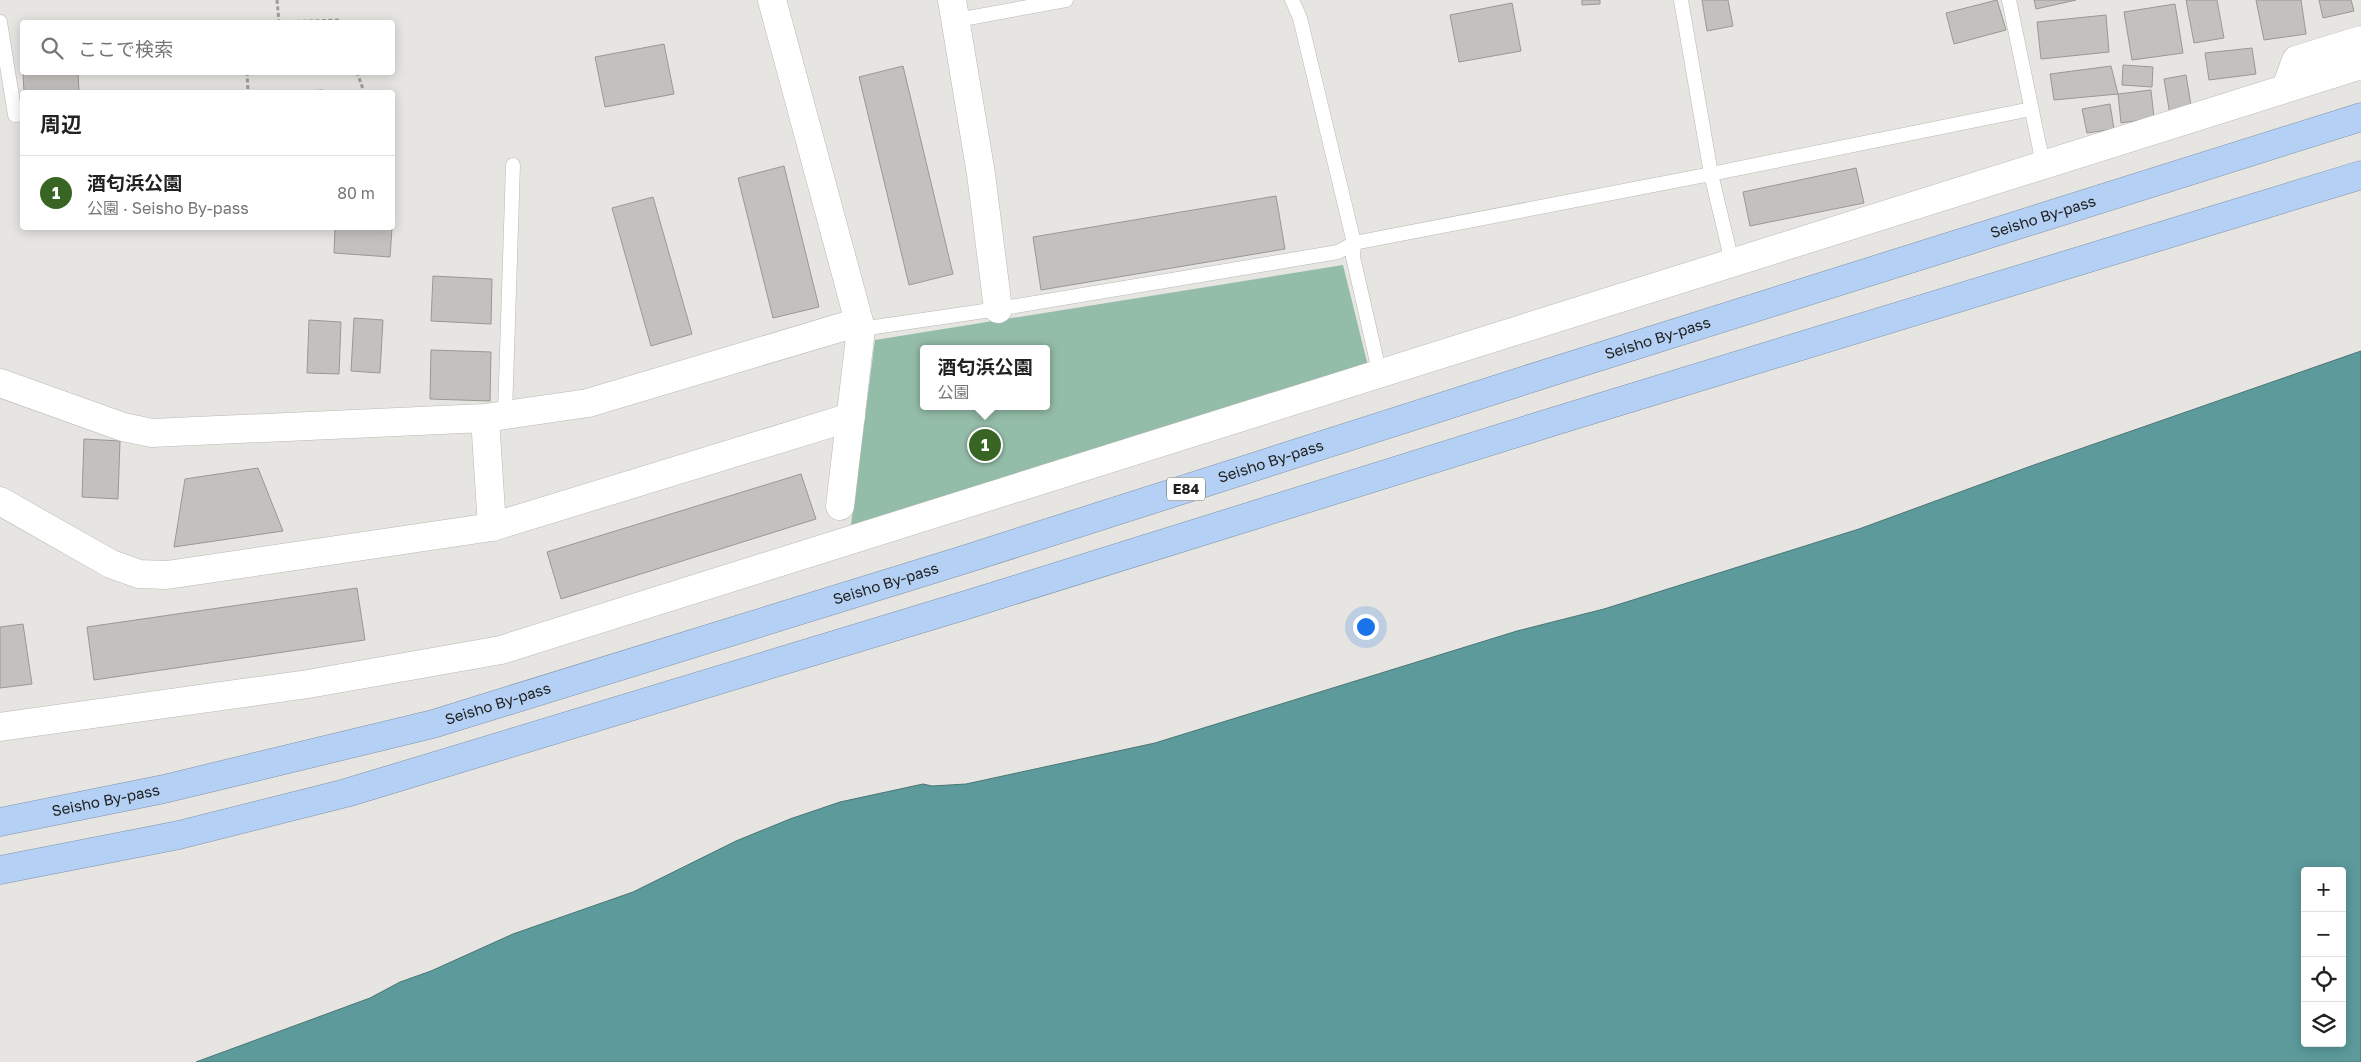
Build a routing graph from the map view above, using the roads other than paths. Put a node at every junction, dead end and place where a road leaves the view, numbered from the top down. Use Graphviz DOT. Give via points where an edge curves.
graph roads {
  1 [pos="772,0"];
  2 [pos="1066,0"];
  3 [pos="1292,0"];
  4 [pos="1682,0"];
  5 [pos="2009,0"];
  6 [pos="954,10"];
  7 [pos="0,22"];
  8 [pos="2361,40"];
  9 [pos="2361,65"];
  10 [pos="2286,88"];
  11 [pos="2031,109"];
  12 [pos="20,114"];
  13 [pos="2361,116"];
  14 [pos="2044,164"];
  15 [pos="513,165"];
  16 [pos="1711,174"];
  17 [pos="2361,175"];
  18 [pos="1354,243"];
  19 [pos="1732,262"];
  20 [pos="998,309"];
  21 [pos="860,326"];
  22 [pos="1380,375"];
  23 [pos="0,383"];
  24 [pos="495,416"];
  25 [pos="851,417"];
  26 [pos="0,501"];
  27 [pos="840,506"];
  28 [pos="492,527"];
  29 [pos="0,727"];
  30 [pos="0,822"];
  31 [pos="0,870"];
  1 -- 21 [label="street"];
  2 -- 6 [label="lane"];
  3 -- 18 [label="lane" via="1300,18"];
  4 -- 16 [label="lane"];
  5 -- 11 [label="lane"];
  6 -- 20 [label="street" via="981,174"];
  7 -- 12 [label="lane" via="15,115"];
  8 -- 10 [label="street" via="2296,60"];
  9 -- 10 [label="street"];
  10 -- 14 [label="street"];
  11 -- 14 [label="lane"];
  11 -- 16 [label="lane"];
  13 -- 30 [label="highway, Seisho By-pass / E84" via="963,560 433,724 164,789"];
  14 -- 19 [label="street"];
  15 -- 24 [label="lane"];
  16 -- 18 [label="lane"];
  16 -- 19 [label="lane"];
  17 -- 31 [label="highway" via="346,793 179,835"];
  18 -- 20 [label="lane" via="1338,252"];
  18 -- 22 [label="lane" via="1353,257"];
  19 -- 22 [label="street"];
  20 -- 21 [label="lane"];
  21 -- 24 [label="street" via="588,403"];
  21 -- 25 [label="street"];
  22 -- 29 [label="street" via="501,650 308,684"];
  23 -- 24 [label="street" via="123,427 152,433"];
  24 -- 28 [label="street"];
  25 -- 27 [label="street"];
  25 -- 28 [label="street"];
  26 -- 28 [label="street" via="111,564 139,574 167,576"];
}
